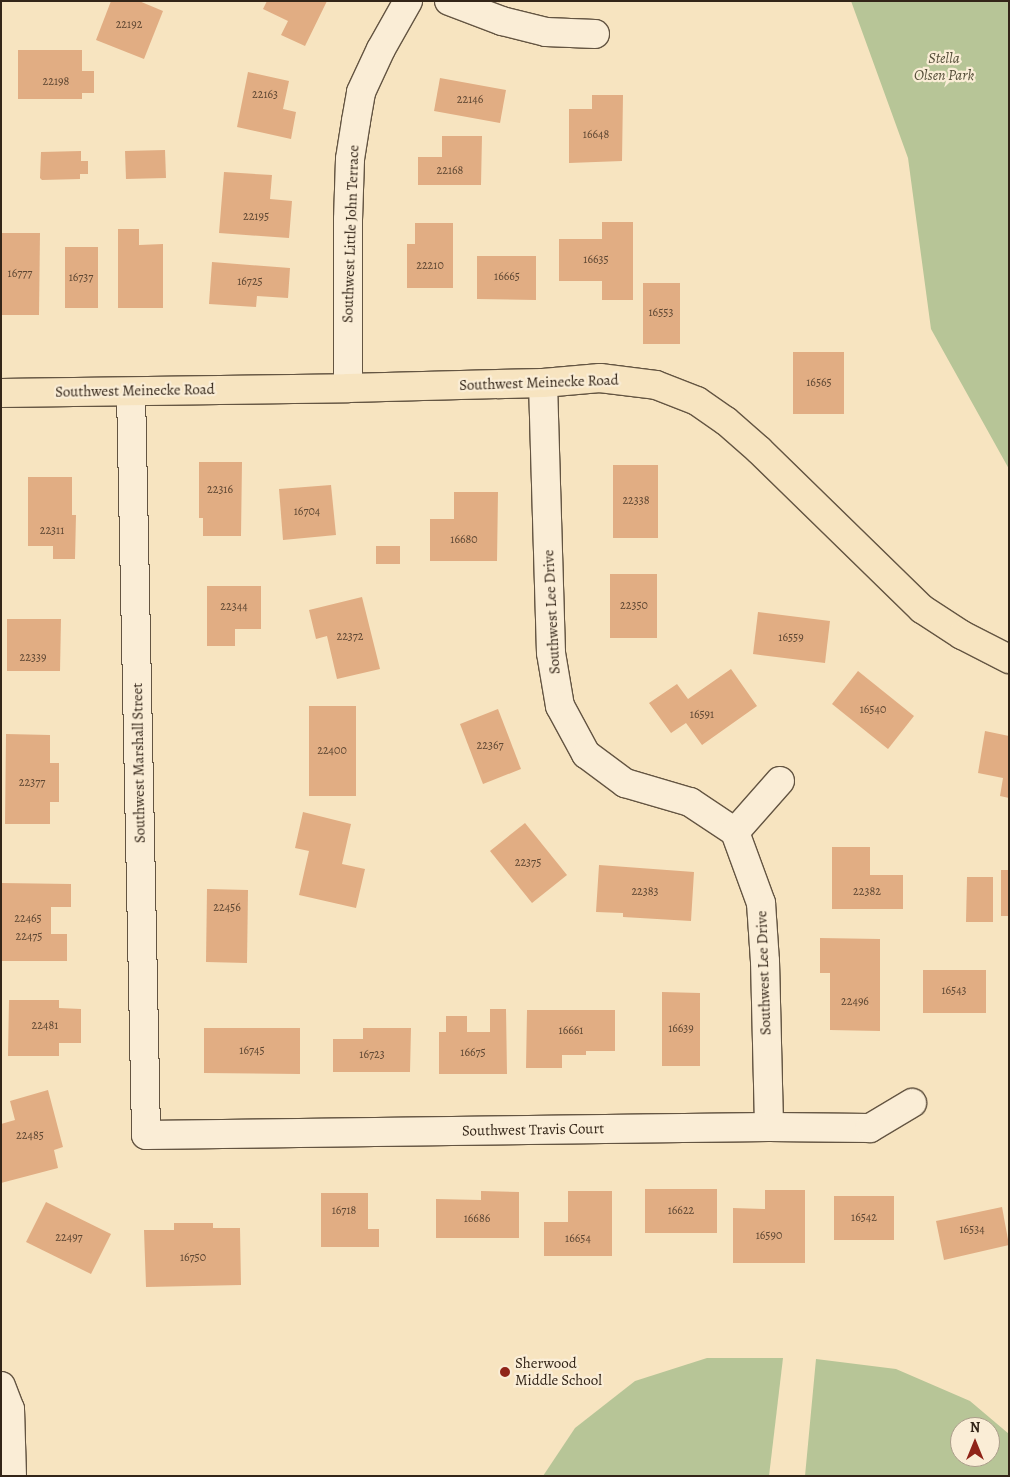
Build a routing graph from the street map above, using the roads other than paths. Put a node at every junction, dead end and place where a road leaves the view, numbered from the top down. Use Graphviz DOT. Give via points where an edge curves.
graph roads {
  1 [pos="408,1"];
  2 [pos="449,1"];
  3 [pos="595,34"];
  4 [pos="543,383"];
  5 [pos="348,388"];
  6 [pos="131,392"];
  7 [pos="1,393"];
  8 [pos="1009,659"];
  9 [pos="780,781"];
  10 [pos="734,832"];
  11 [pos="912,1103"];
  12 [pos="769,1127"];
  13 [pos="146,1135"];
  14 [pos="1,1386"];
  15 [pos="12,1476"];
  1 -- 5 [label="street, Southwest Little John Terrace" via="362,92 356,121 350,160 348,220"];
  2 -- 3 [label="street" via="502,21 546,32"];
  4 -- 5 [label="main road, Southwest Meinecke Road"];
  4 -- 8 [label="main road, Southwest Meinecke Road" via="600,378 623,380 656,385 697,401 747,439 922,609 970,640"];
  4 -- 10 [label="street, Southwest Lee Drive" via="551,654 560,706 586,754 625,783 690,802"];
  5 -- 6 [label="main road, Southwest Meinecke Road"];
  6 -- 7 [label="main road, Southwest Meinecke Road"];
  6 -- 13 [label="street, Southwest Marshall Street"];
  9 -- 10 [label="street"];
  10 -- 12 [label="street, Southwest Lee Drive" via="761,903"];
  11 -- 12 [label="street, Southwest Travis Court" via="870,1128"];
  12 -- 13 [label="street, Southwest Travis Court"];
  14 -- 15 [label="street" via="10,1409"];
}
